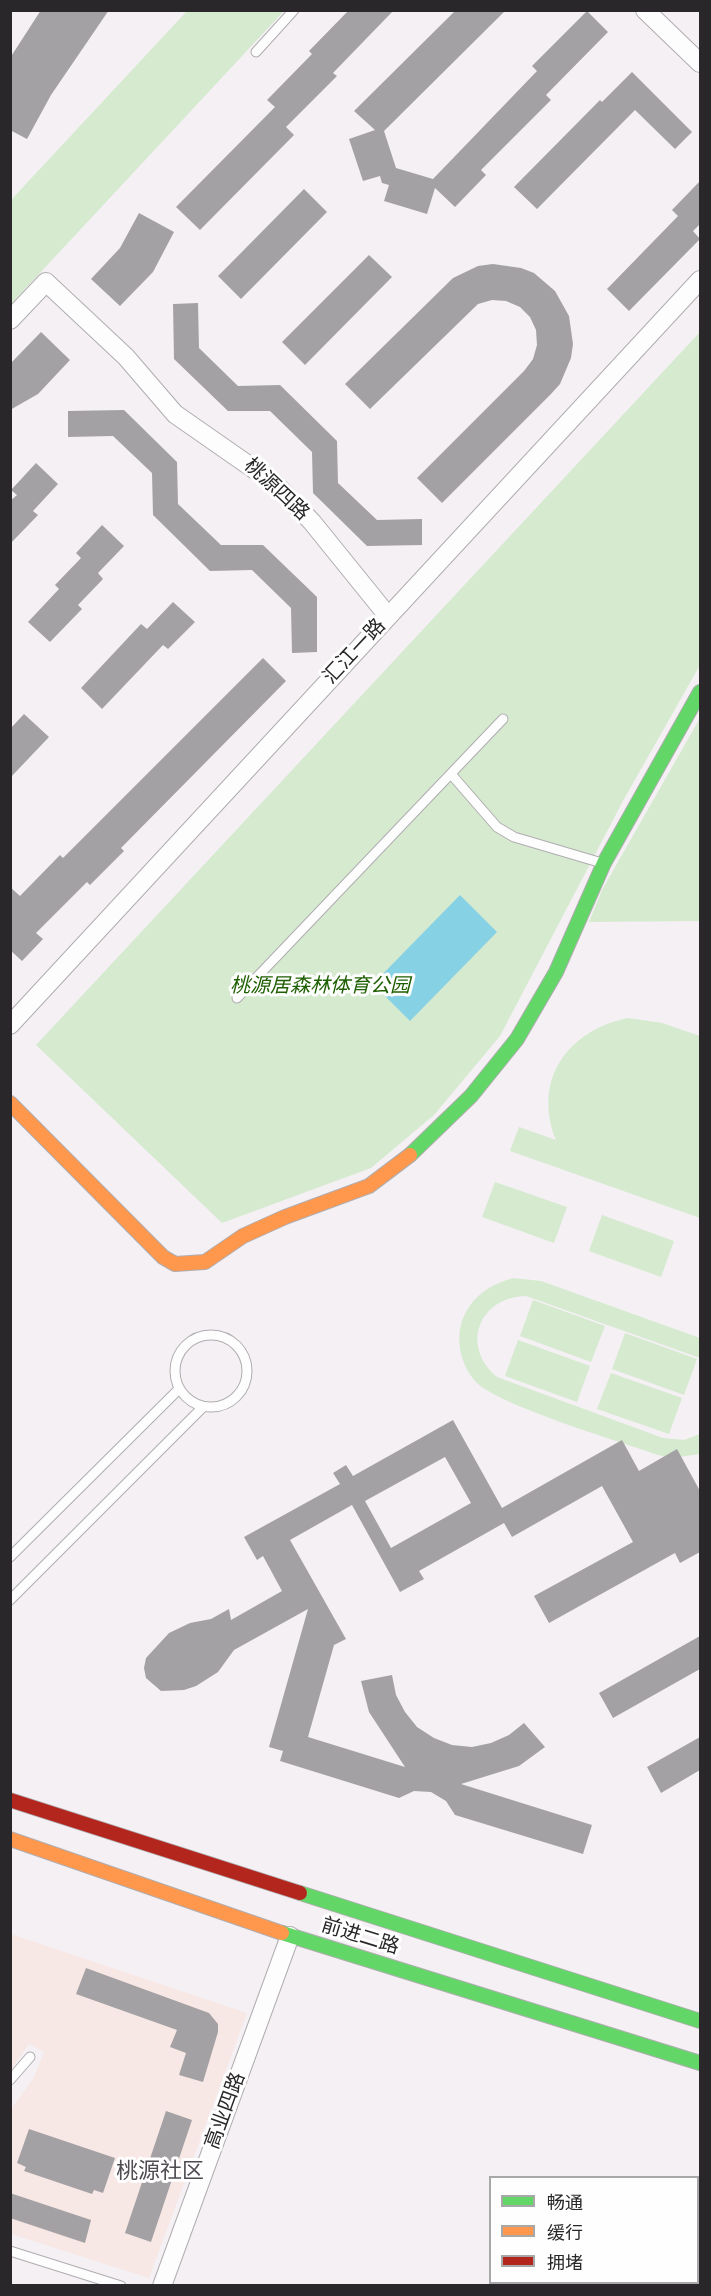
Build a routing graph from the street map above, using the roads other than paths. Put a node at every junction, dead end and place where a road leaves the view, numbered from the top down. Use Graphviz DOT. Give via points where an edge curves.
graph roads {
  1 [pos="294,10"];
  2 [pos="645,10"];
  3 [pos="256,52"];
  4 [pos="700,63"];
  5 [pos="700,280"];
  6 [pos="10,320"];
  7 [pos="388,616"];
  8 [pos="700,692"];
  9 [pos="502,719"];
  10 [pos="451,774"];
  11 [pos="604,863"];
  12 [pos="237,998"];
  13 [pos="10,1025"];
  14 [pos="10,1103"];
  15 [pos="179,1389"];
  16 [pos="203,1407"];
  17 [pos="10,1557"];
  18 [pos="10,1600"];
  19 [pos="10,1800"];
  20 [pos="10,1839"];
  21 [pos="290,1936"];
  22 [pos="700,2021"];
  23 [pos="30,2057"];
  24 [pos="700,2063"];
  25 [pos="10,2080"];
  26 [pos="10,2251"];
  27 [pos="121,2286"];
  28 [pos="162,2286"];
  1 -- 3 [label="lane"];
  2 -- 4 [label="street"];
  5 -- 7 [label="street, 汇江一路"];
  6 -- 7 [label="street, 桃源四路" via="46,282 126,357 188,424 274,483 312,522"];
  7 -- 13 [label="street, 汇江一路"];
  8 -- 11 [label="main road"];
  9 -- 10 [label="lane"];
  10 -- 11 [label="lane" via="497,826 514,837"];
  10 -- 12 [label="lane"];
  11 -- 14 [label="main road" via="556,972 517,1039 455,1112 415,1151 369,1186 243,1236 205,1262 174,1264 163,1257"];
  15 -- 16 [label="lane"];
  15 -- 16 [label="lane" via="176,1359 189,1342 208,1335 236,1345 247,1373 240,1392 224,1405"];
  15 -- 17 [label="lane"];
  16 -- 18 [label="lane"];
  19 -- 22 [label="main road, 前进二路"];
  20 -- 21 [label="main road, 前进二路"];
  21 -- 24 [label="main road, 前进二路"];
  21 -- 28 [label="street, 高业四路"];
  23 -- 25 [label="lane"];
  26 -- 27 [label="lane"];
}
